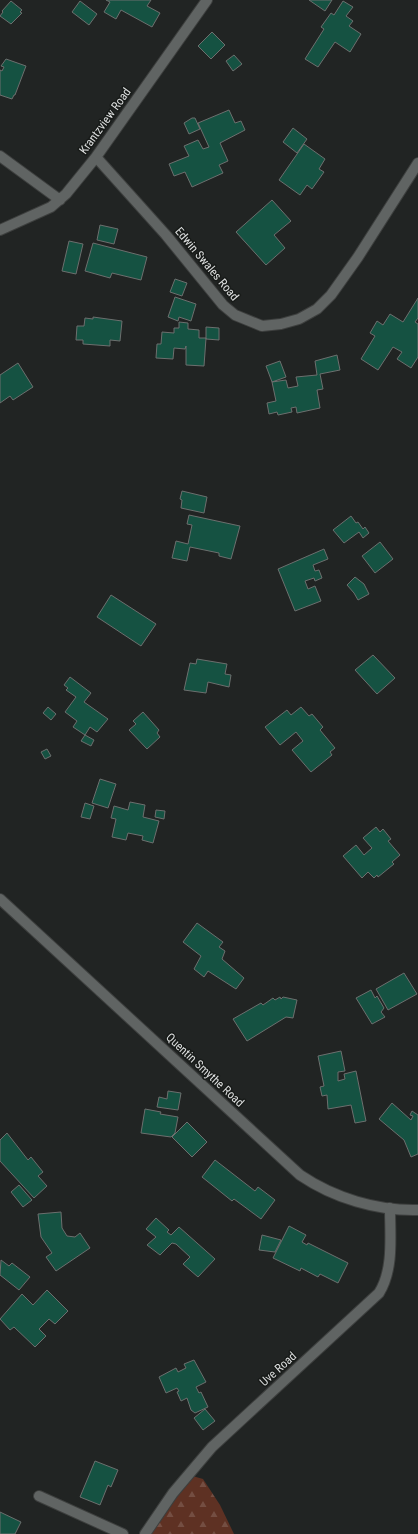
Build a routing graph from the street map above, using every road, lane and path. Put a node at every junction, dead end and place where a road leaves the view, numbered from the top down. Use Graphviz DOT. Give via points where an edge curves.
graph roads {
  1 [pos="207,0"];
  2 [pos="0,156"];
  3 [pos="96,156"];
  4 [pos="418,163"];
  5 [pos="60,200"];
  6 [pos="0,230"];
  7 [pos="0,899"];
  8 [pos="390,1208"];
  9 [pos="418,1210"];
  10 [pos="39,1496"];
  11 [pos="123,1534"];
  12 [pos="145,1534"];
  1 -- 3 [label="street, Krantzview Road"];
  2 -- 5 [label="street"];
  3 -- 4 [label="street, Edwin Swales Road" via="166,235 223,305 235,316 262,326 299,319 317,309 331,295"];
  3 -- 5 [label="street, Krantzview Road"];
  5 -- 6 [label="street, Krantzview Road" via="51,207"];
  7 -- 8 [label="street, Quentin Smythe Road" via="292,1168 329,1192 350,1200"];
  8 -- 9 [label="street, Quentin Smythe Road"];
  8 -- 12 [label="street, Uve Road" via="389,1263 379,1293 212,1447 173,1493"];
  10 -- 11 [label="street"];
}
